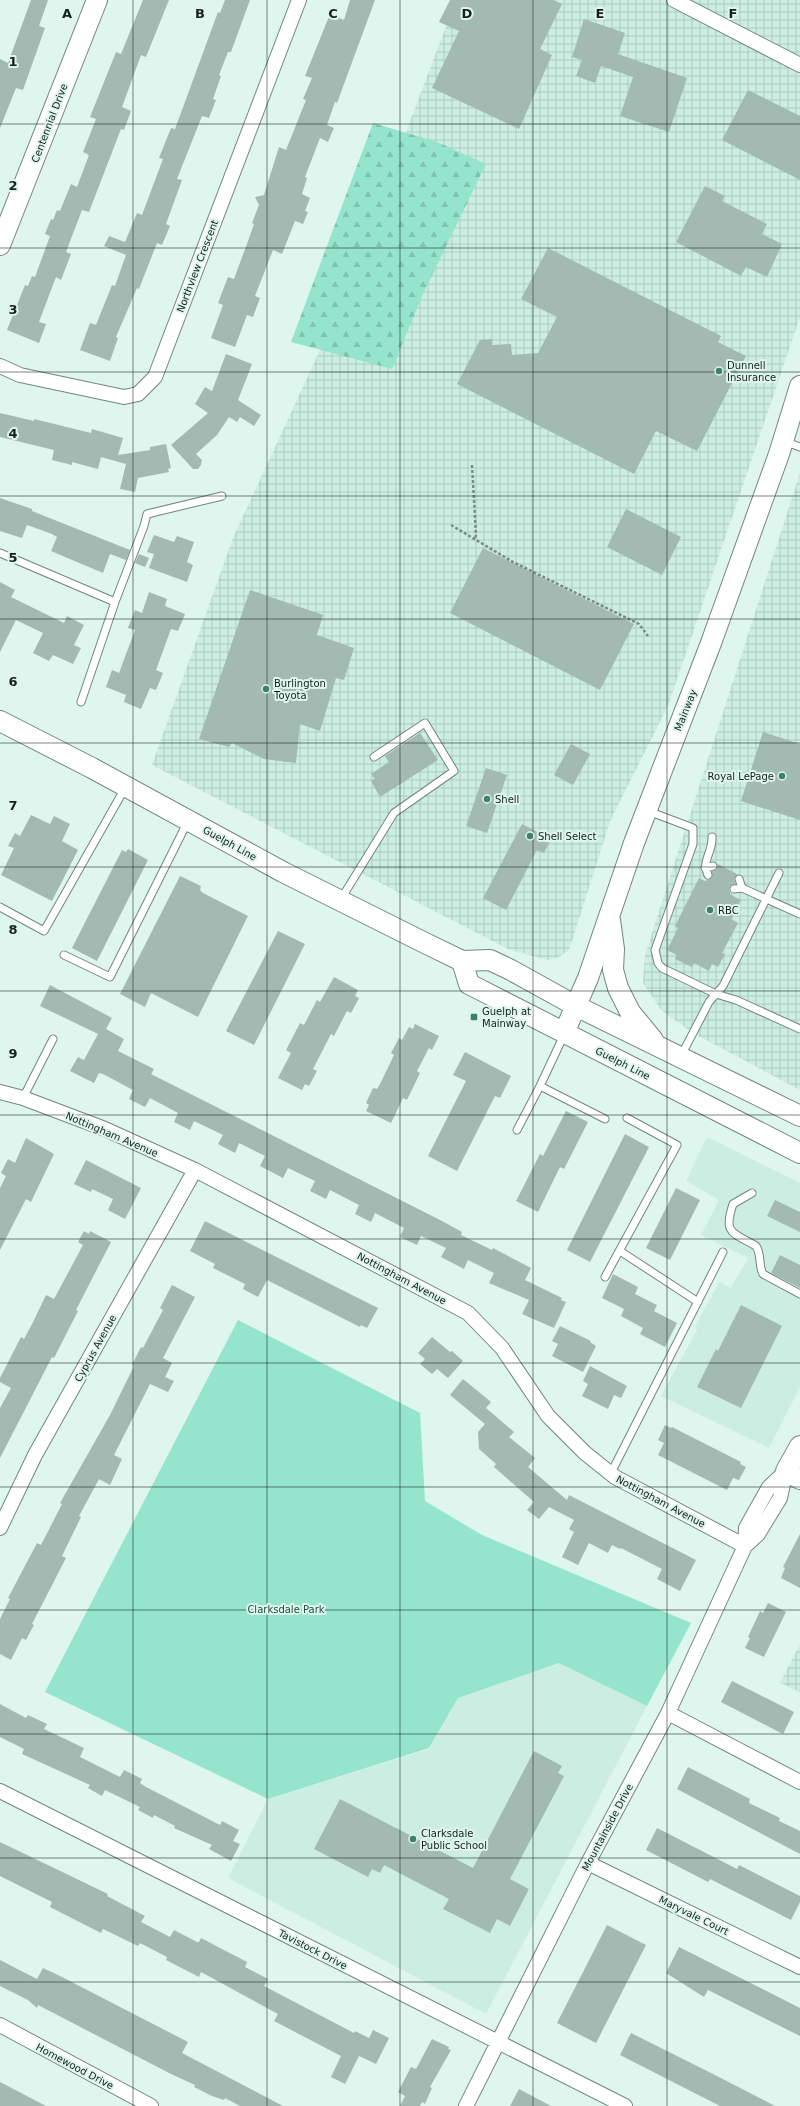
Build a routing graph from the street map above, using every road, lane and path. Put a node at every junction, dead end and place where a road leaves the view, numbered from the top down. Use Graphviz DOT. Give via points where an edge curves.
graph roads {
  1 [pos="97,0"];
  2 [pos="299,0"];
  3 [pos="674,0"];
  4 [pos="800,65"];
  5 [pos="1,238"];
  6 [pos="0,366"];
  7 [pos="800,386"];
  8 [pos="791,444"];
  9 [pos="472,465"];
  10 [pos="222,496"];
  11 [pos="451,525"];
  12 [pos="475,539"];
  13 [pos="0,553"];
  14 [pos="115,602"];
  15 [pos="648,636"];
  16 [pos="80,702"];
  17 [pos="0,721"];
  18 [pos="374,757"];
  19 [pos="126,786"];
  20 [pos="647,810"];
  21 [pos="188,821"];
  22 [pos="712,837"];
  23 [pos="713,866"];
  24 [pos="779,873"];
  25 [pos="739,879"];
  26 [pos="742,888"];
  27 [pos="734,889"];
  28 [pos="767,898"];
  29 [pos="340,901"];
  30 [pos="0,907"];
  31 [pos="800,914"];
  32 [pos="609,915"];
  33 [pos="64,955"];
  34 [pos="462,961"];
  35 [pos="716,994"];
  36 [pos="576,1006"];
  37 [pos="800,1029"];
  38 [pos="564,1033"];
  39 [pos="54,1039"];
  40 [pos="677,1055"];
  41 [pos="540,1086"];
  42 [pos="1,1094"];
  43 [pos="23,1098"];
  44 [pos="800,1116"];
  45 [pos="627,1118"];
  46 [pos="605,1119"];
  47 [pos="517,1130"];
  48 [pos="800,1153"];
  49 [pos="195,1170"];
  50 [pos="752,1193"];
  51 [pos="620,1251"];
  52 [pos="723,1252"];
  53 [pos="606,1277"];
  54 [pos="800,1294"];
  55 [pos="698,1302"];
  56 [pos="800,1446"];
  57 [pos="611,1473"];
  58 [pos="793,1475"];
  59 [pos="0,1528"];
  60 [pos="745,1546"];
  61 [pos="668,1713"];
  62 [pos="800,1782"];
  63 [pos="0,1792"];
  64 [pos="588,1863"];
  65 [pos="800,1967"];
  66 [pos="0,2025"];
  67 [pos="498,2042"];
  68 [pos="151,2106"];
  69 [pos="466,2106"];
  70 [pos="625,2106"];
  1 -- 5 [label="main road, Centennial Drive"];
  2 -- 6 [label="street, Northview Crescent" via="155,377 138,394 124,397 20,375"];
  3 -- 4 [label="street"];
  7 -- 8 [label="main road, Mainway"];
  8 -- 20 [label="main road, Mainway"];
  9 -- 12 [label="path"];
  10 -- 14 [label="lane" via="147,514"];
  11 -- 12 [label="path"];
  12 -- 15 [label="path" via="513,562 639,624"];
  13 -- 14 [label="lane"];
  14 -- 16 [label="lane"];
  17 -- 19 [label="main road, Guelph Line"];
  18 -- 29 [label="lane" via="425,723 454,771 394,814"];
  19 -- 21 [label="main road, Guelph Line"];
  19 -- 30 [label="lane" via="44,930"];
  20 -- 32 [label="main road, Mainway"];
  20 -- 35 [label="lane" via="693,828 692,844 655,950 656,956 662,968"];
  21 -- 29 [label="main road, Guelph Line"];
  21 -- 33 [label="lane" via="110,977"];
  22 -- 23 [label="lane" via="707,872"];
  24 -- 28 [label="lane"];
  25 -- 26 [label="lane"];
  26 -- 27 [label="lane"];
  26 -- 28 [label="lane"];
  28 -- 31 [label="lane"];
  28 -- 35 [label="lane" via="724,986"];
  29 -- 34 [label="main road, Guelph Line"];
  32 -- 36 [label="main road, Mainway"];
  32 -- 40 [label="main road" via="614,970 620,994 653,1040"];
  34 -- 36 [label="main road, Guelph Line" via="490,960"];
  34 -- 38 [label="main road, Guelph Line" via="470,984"];
  35 -- 37 [label="lane" via="736,1000"];
  35 -- 40 [label="lane"];
  36 -- 38 [label="main road, Mainway"];
  36 -- 40 [label="main road, Guelph Line"];
  38 -- 41 [label="lane"];
  38 -- 48 [label="main road, Guelph Line"];
  39 -- 43 [label="lane"];
  40 -- 44 [label="main road, Guelph Line"];
  41 -- 46 [label="lane"];
  41 -- 47 [label="lane"];
  42 -- 43 [label="street, Nottingham Avenue"];
  43 -- 49 [label="street, Nottingham Avenue" via="105,1129"];
  45 -- 51 [label="lane" via="677,1145"];
  49 -- 57 [label="street, Nottingham Avenue" via="468,1313 502,1348 548,1416 585,1453"];
  49 -- 59 [label="street, Cyprus Avenue" via="35,1455"];
  50 -- 54 [label="lane" via="733,1204 727,1221 729,1228 759,1250 760,1269 763,1274"];
  51 -- 53 [label="lane"];
  51 -- 55 [label="lane"];
  52 -- 55 [label="lane"];
  55 -- 57 [label="lane"];
  56 -- 58 [label="main road, Mountainside Drive"];
  57 -- 60 [label="street, Nottingham Avenue"];
  58 -- 60 [label="street, Mountainside Drive" via="769,1487 746,1528"];
  60 -- 61 [label="street, Mountainside Drive"];
  61 -- 62 [label="street"];
  61 -- 64 [label="street, Mountainside Drive"];
  63 -- 67 [label="street, Tavistock Drive"];
  64 -- 65 [label="street, Maryvale Court"];
  64 -- 67 [label="street, Mountainside Drive"];
  66 -- 68 [label="street, Homewood Drive"];
  67 -- 69 [label="street, Mountainside Drive"];
  67 -- 70 [label="street, Tavistock Drive"];
}
